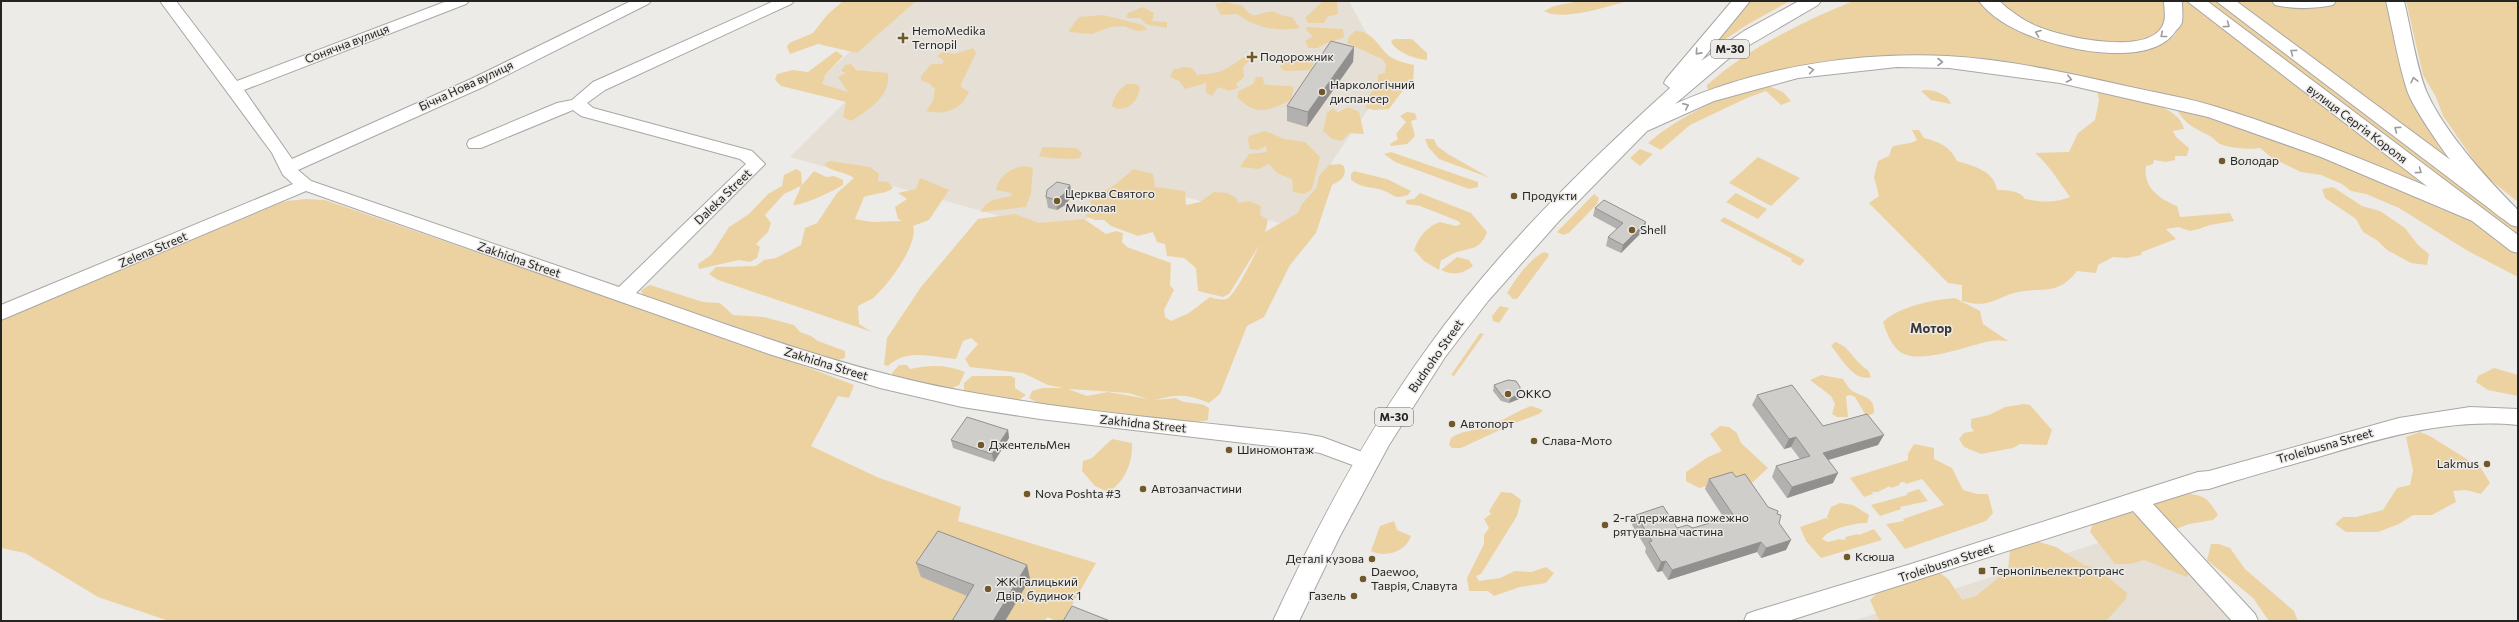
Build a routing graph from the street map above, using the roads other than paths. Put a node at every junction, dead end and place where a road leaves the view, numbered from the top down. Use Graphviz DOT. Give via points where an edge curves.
graph roads {
  1 [pos="168,1"];
  2 [pos="461,1"];
  3 [pos="644,1"];
  4 [pos="786,1"];
  5 [pos="1741,1"];
  6 [pos="1812,1"];
  7 [pos="1988,1"];
  8 [pos="2173,1"];
  9 [pos="2196,1"];
  10 [pos="2225,1"];
  11 [pos="2280,1"];
  12 [pos="2327,1"];
  13 [pos="2396,1"];
  14 [pos="234,88"];
  15 [pos="579,103"];
  16 [pos="1656,110"];
  17 [pos="1638,128"];
  18 [pos="475,144"];
  19 [pos="287,168"];
  20 [pos="305,185"];
  21 [pos="2477,215"];
  22 [pos="2513,216"];
  23 [pos="2518,246"];
  24 [pos="622,296"];
  25 [pos="1,313"];
  26 [pos="2518,417"];
  27 [pos="1366,462"];
  28 [pos="2136,500"];
  29 [pos="1286,621"];
  30 [pos="1755,621"];
  31 [pos="2247,621"];
  1 -- 14 [label="street"];
  2 -- 14 [label="street, Сонячна вулиця"];
  3 -- 19 [label="street, Бічна Нова вулиця" via="477,83"];
  4 -- 15 [label="street" via="599,86 586,94"];
  5 -- 16 [label="main road, М-30, one-way" via="1678,75"];
  6 -- 16 [label="main road, М-30" via="1718,57"];
  8 -- 7 [label="main road, one-way" via="2175,23 2168,32 2147,44 2116,48 2075,44 2046,36 2016,23"];
  9 -- 21 [label="main road, вулиця Сергія Короля, one-way"];
  22 -- 10 [label="main road, вулиця Сергія Короля, one-way"];
  11 -- 12 [label="main road"];
  22 -- 13 [label="main road, one-way" via="2479,183 2426,110 2416,91"];
  14 -- 19 [label="street" via="280,152"];
  15 -- 18 [label="street" via="563,107"];
  15 -- 24 [label="street, Daleka Street" via="587,112 746,155 756,164"];
  16 -- 17 [label="main road, М-30"];
  17 -- 21 [label="main road, one-way" via="1707,97 1797,72 1897,61 1948,62 2060,77 2213,112 2328,152"];
  17 -- 27 [label="main road, Budnoho Street / М-30" via="1534,234 1483,292 1418,380"];
  19 -- 20 [label="street"];
  20 -- 24 [label="street, Zakhidna Street"];
  20 -- 25 [label="street, Zelena Street"];
  21 -- 23 [label="main road, вулиця Сергія Короля"];
  24 -- 27 [label="street, Zakhidna Street" via="850,372 915,389 962,399 1086,417 1305,442 1322,445"];
  26 -- 28 [label="street, Troleibusna Street" via="2457,416 2392,427"];
  27 -- 29 [label="main road, Budnoho Street / М-30"];
  28 -- 30 [label="street, Troleibusna Street" via="1912,574"];
  28 -- 31 [label="street"];
}
